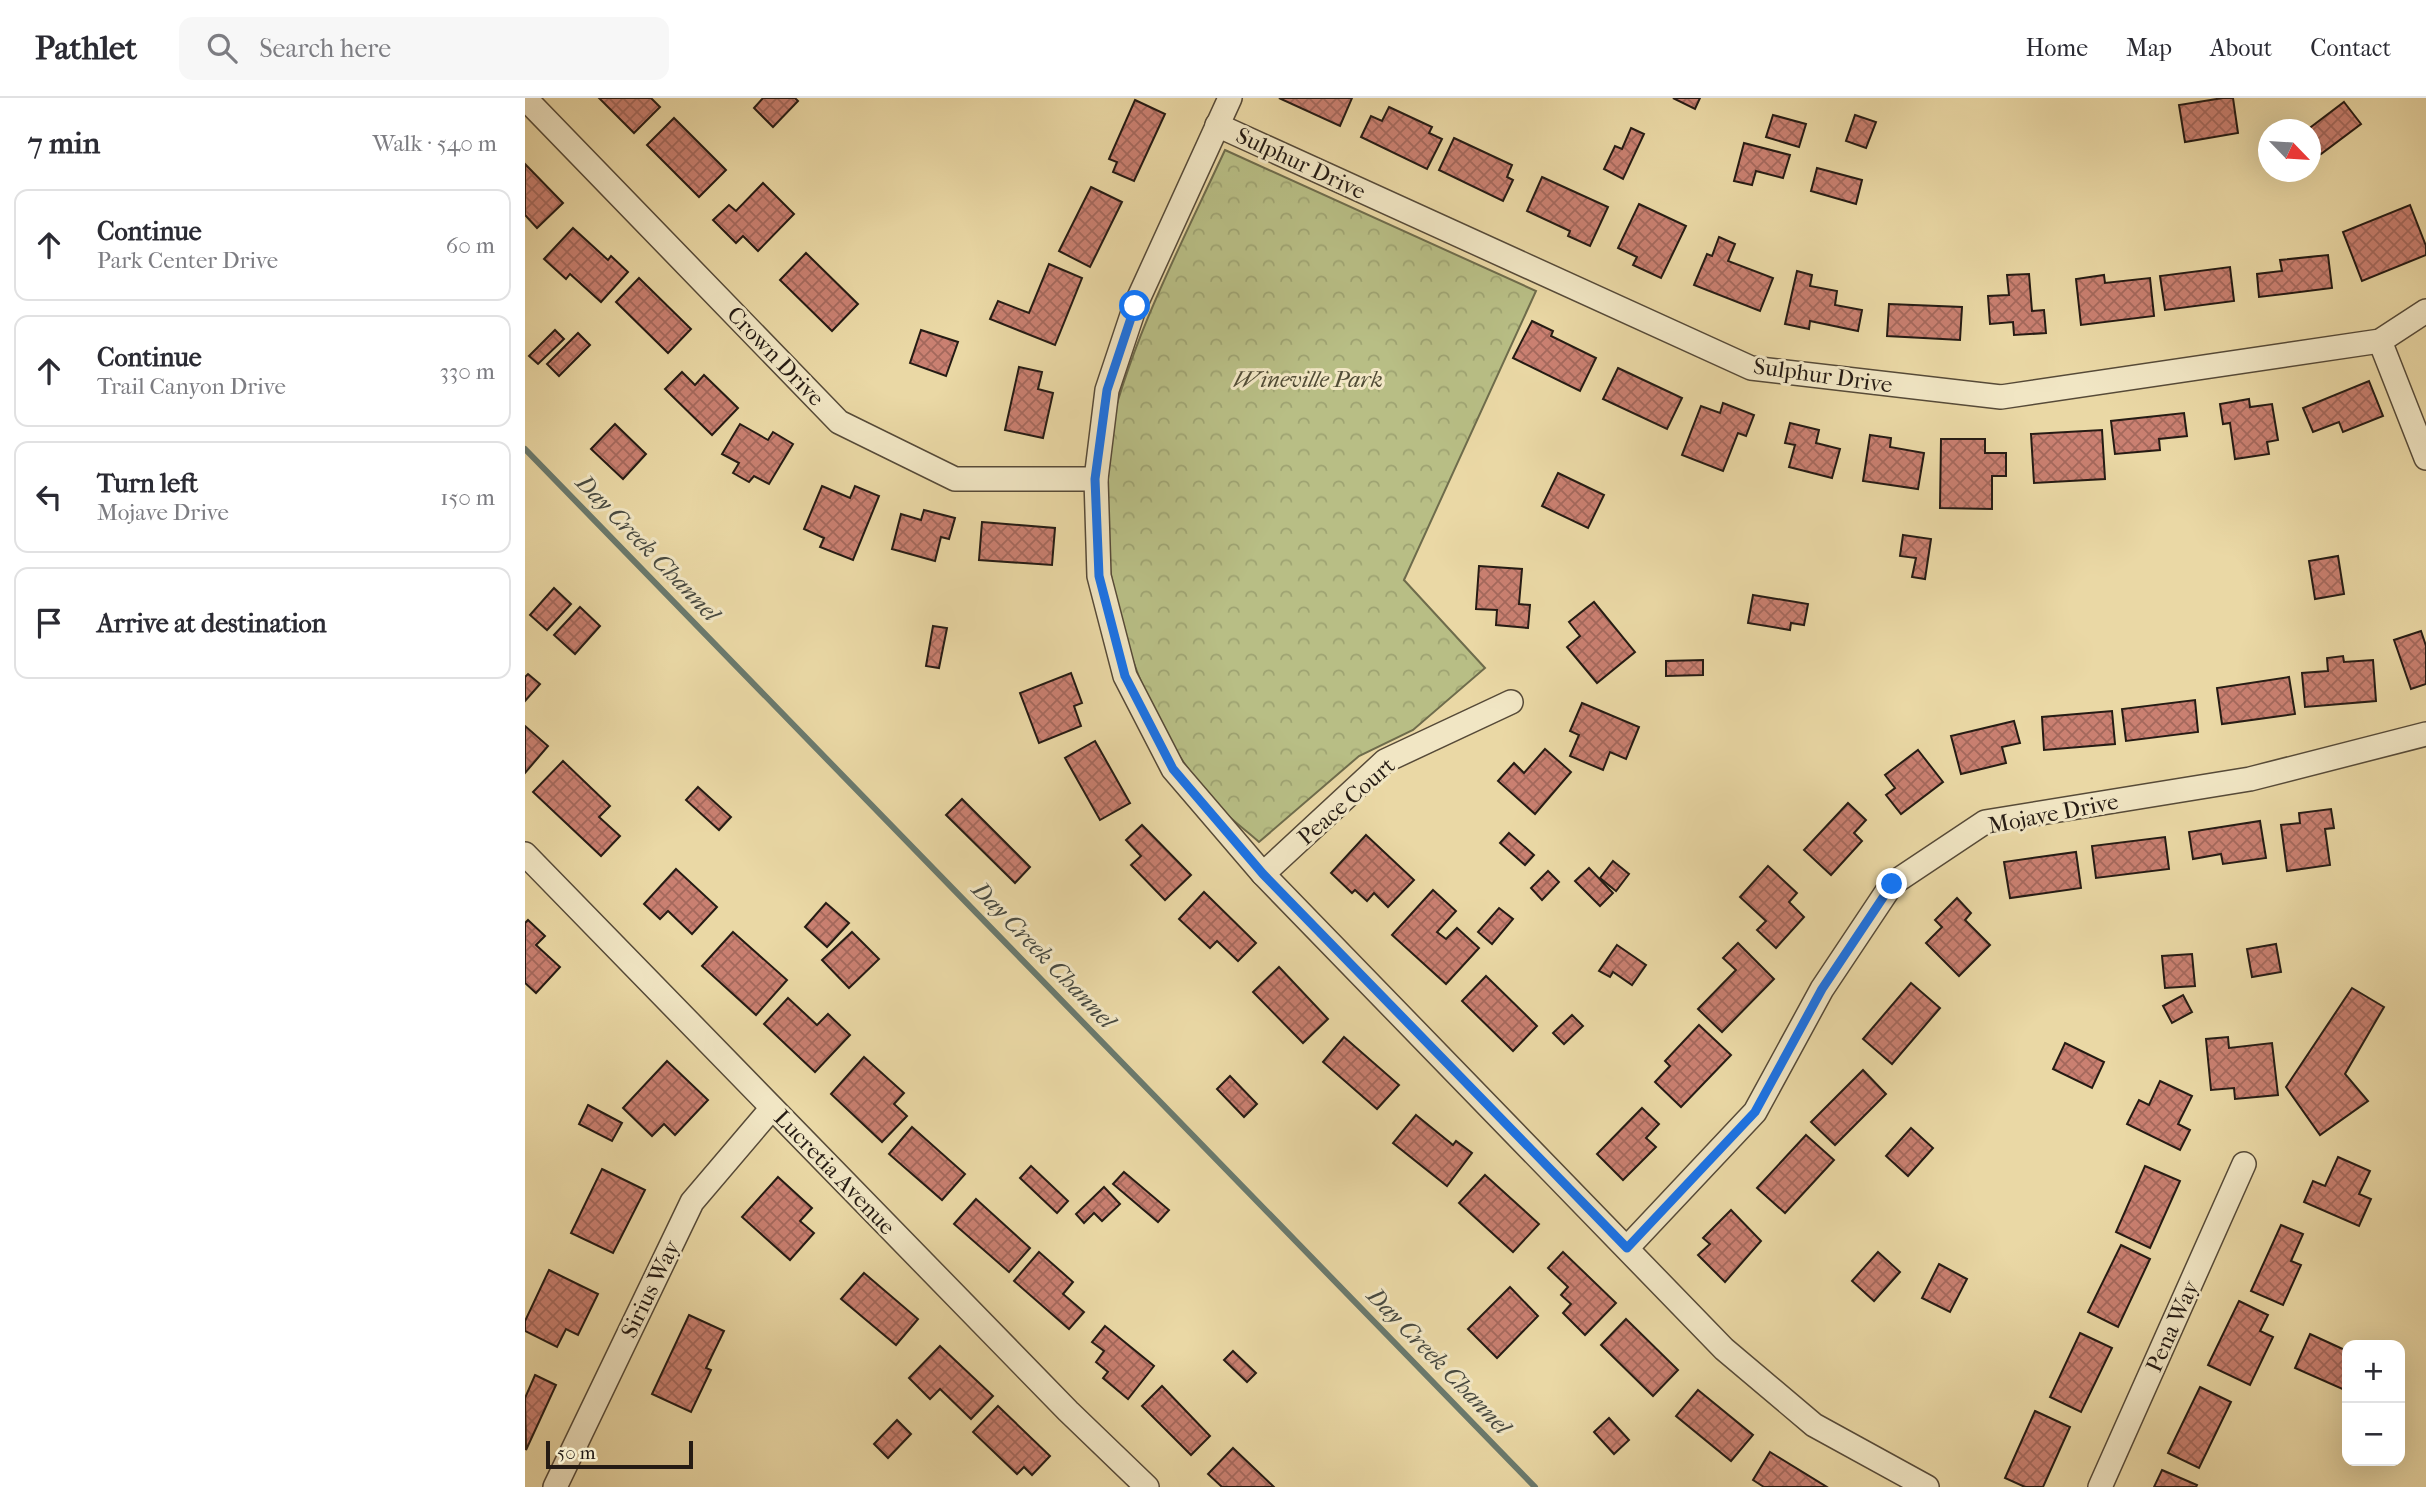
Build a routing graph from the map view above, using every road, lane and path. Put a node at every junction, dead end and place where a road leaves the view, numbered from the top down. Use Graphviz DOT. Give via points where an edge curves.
graph roads {
  1 [pos="525,98"];
  2 [pos="1230,98"];
  3 [pos="1217,125"];
  4 [pos="2426,311"];
  5 [pos="2380,341"];
  6 [pos="2426,458"];
  7 [pos="1095,479"];
  8 [pos="1511,702"];
  9 [pos="2426,734"];
  10 [pos="525,854"];
  11 [pos="1263,874"];
  12 [pos="772,1108"];
  13 [pos="2244,1164"];
  14 [pos="1627,1248"];
  15 [pos="555,1487"];
  16 [pos="1147,1487"];
  17 [pos="1927,1487"];
  18 [pos="2100,1487"];
  1 -- 7 [label="street, Crown Drive" via="839,422 955,479"];
  2 -- 3 [label="street"];
  3 -- 5 [label="street, Sulphur Drive" via="1751,368 2001,397"];
  3 -- 7 [label="street" via="1135,306 1107,390"];
  4 -- 5 [label="street, Sulphur Drive"];
  5 -- 6 [label="street"];
  7 -- 11 [label="street" via="1099,576 1125,676 1173,769"];
  8 -- 11 [label="street, Peace Court" via="1385,761"];
  9 -- 14 [label="street, Mojave Drive" via="2250,779 1985,821 1892,884 1822,989 1755,1112"];
  10 -- 12 [label="street, Lucretia Avenue"];
  11 -- 14 [label="street"];
  12 -- 15 [label="street, Sirius Way" via="692,1202"];
  12 -- 16 [label="street, Lucretia Avenue"];
  13 -- 18 [label="street, Pena Way"];
  14 -- 17 [label="street" via="1724,1349 1814,1425"];
}
